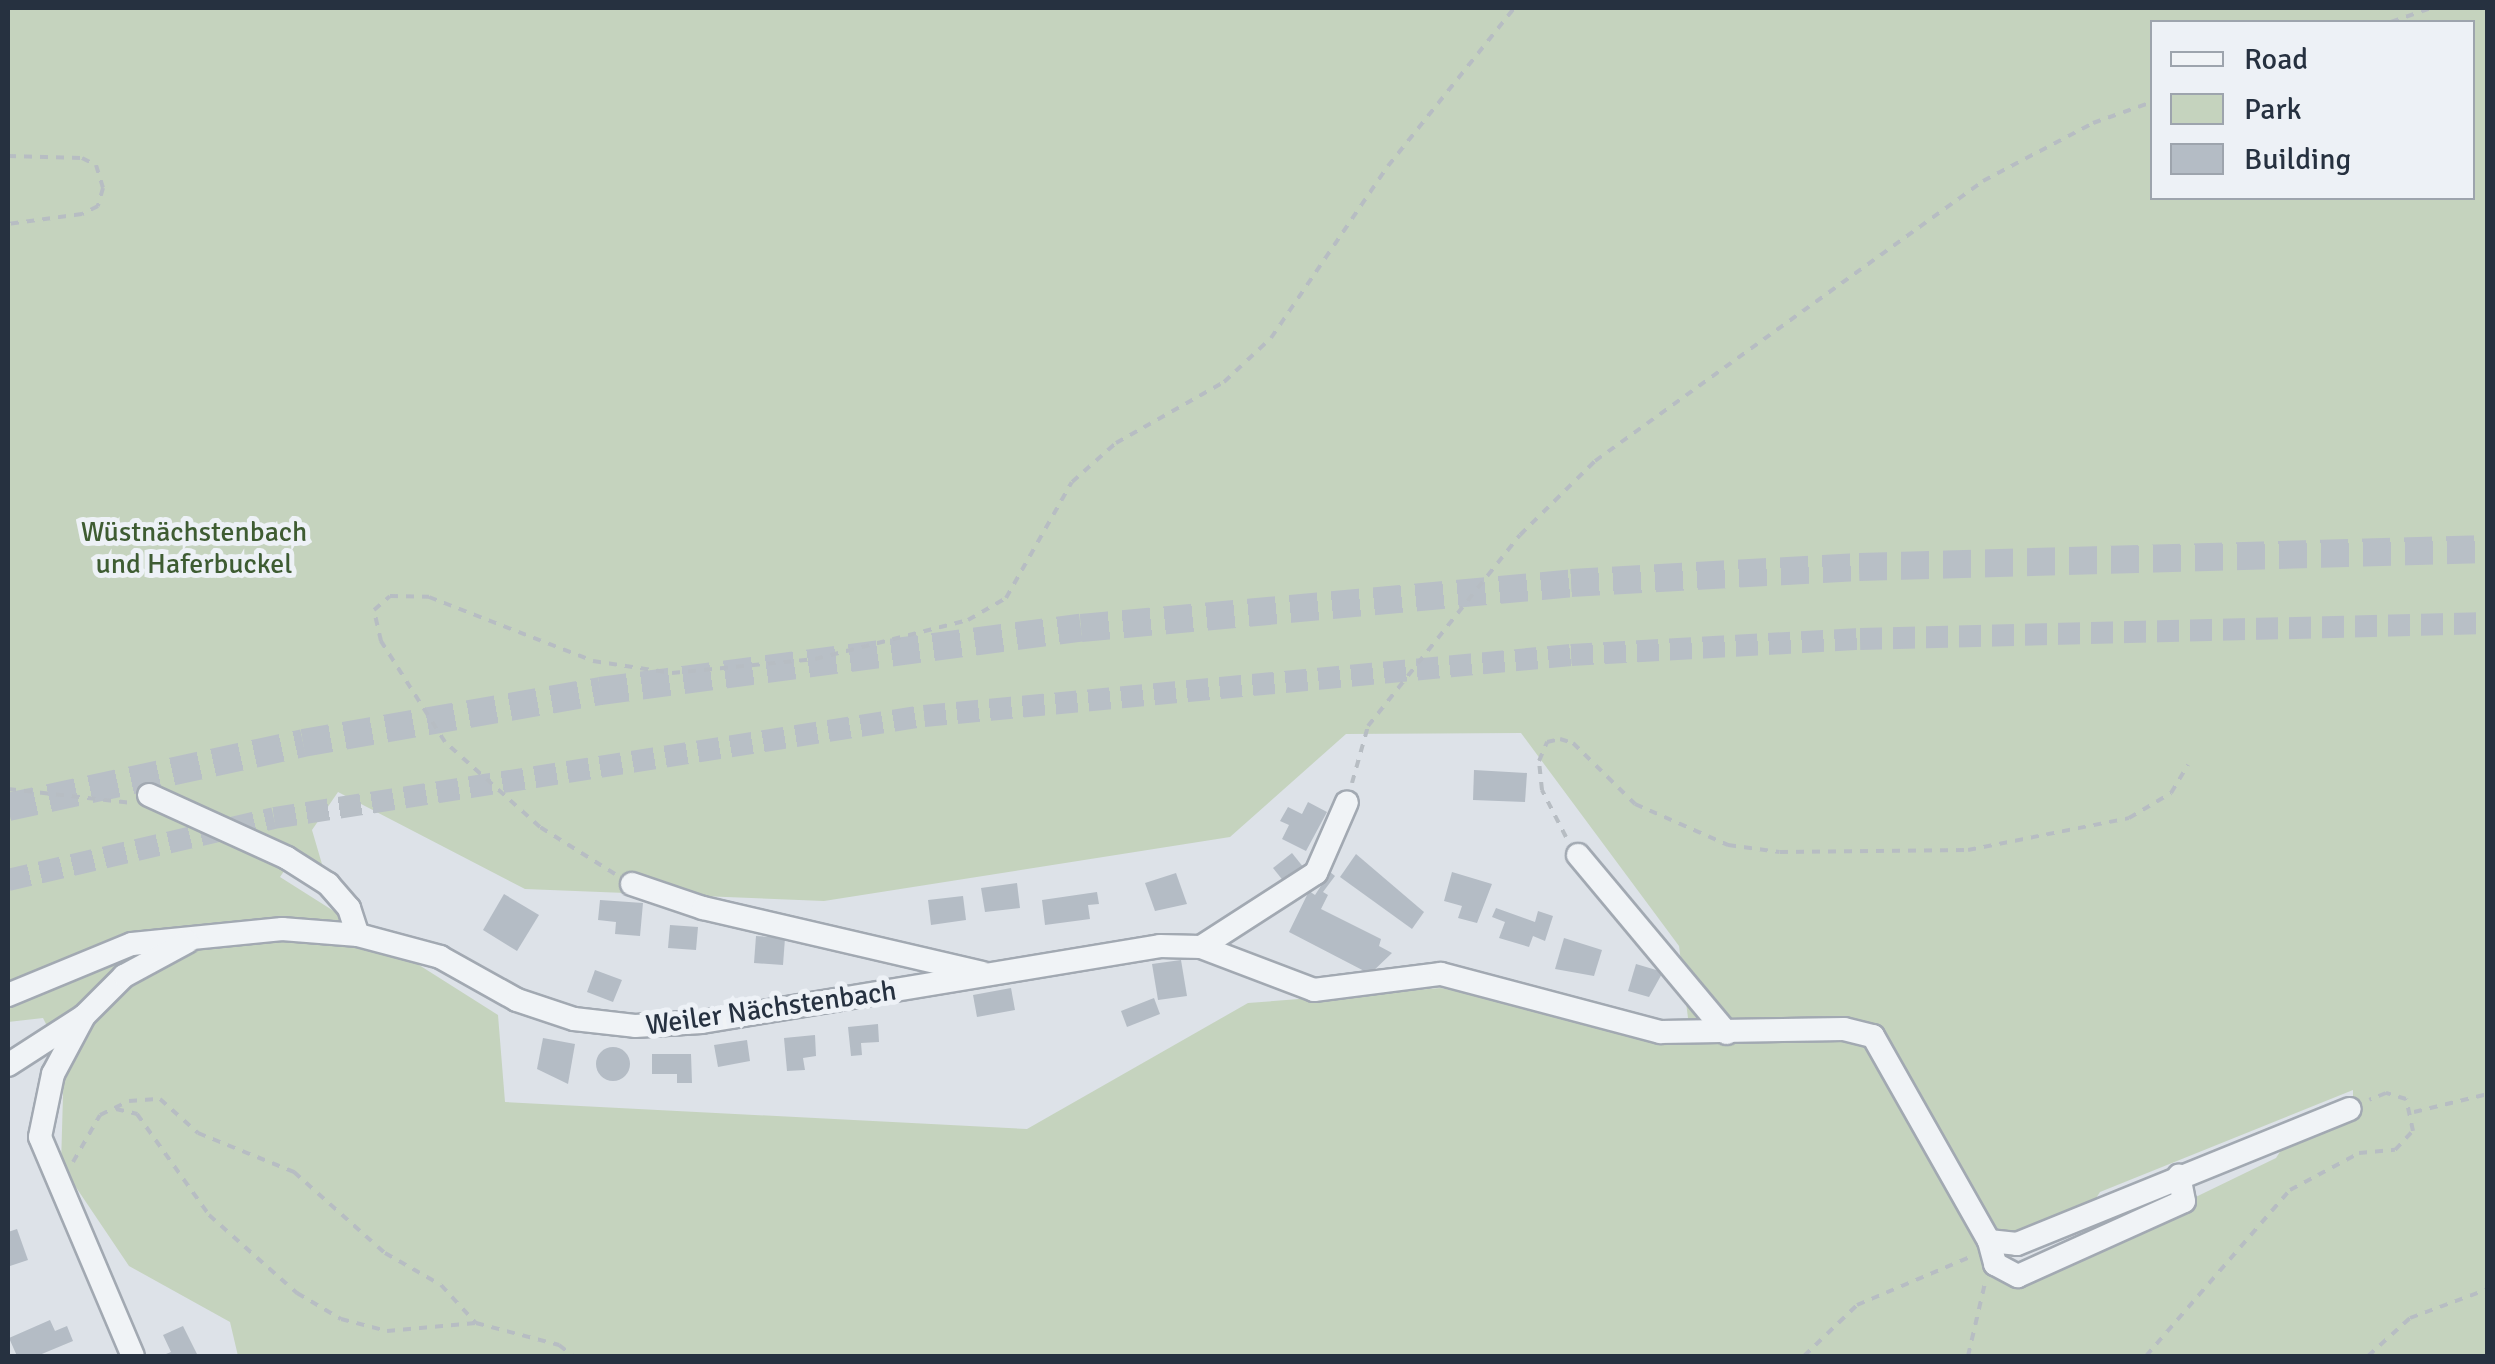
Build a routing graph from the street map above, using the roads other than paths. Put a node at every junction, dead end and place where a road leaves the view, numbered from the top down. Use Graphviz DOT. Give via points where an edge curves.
graph roads {
  1 [pos="143,800"];
  2 [pos="1347,802"];
  3 [pos="1578,855"];
  4 [pos="632,884"];
  5 [pos="204,933"];
  6 [pos="358,935"];
  7 [pos="1201,947"];
  8 [pos="996,976"];
  9 [pos="8,995"];
  10 [pos="84,1016"];
  11 [pos="1727,1033"];
  12 [pos="8,1065"];
  13 [pos="2350,1109"];
  14 [pos="133,1356"];
  1 -- 6 [label="street" via="286,858 328,884 349,908"];
  2 -- 7 [label="street" via="1316,873"];
  3 -- 11 [label="street"];
  4 -- 8 [label="street, Weiler Nächstenbach" via="703,908"];
  5 -- 6 [label="street, Weiler Nächstenbach"];
  5 -- 9 [label="street, Weiler Nächstenbach" via="132,944"];
  5 -- 10 [label="street" via="124,976"];
  6 -- 8 [label="street, Weiler Nächstenbach" via="440,957 516,1000 574,1019 635,1026 702,1022"];
  7 -- 8 [label="street, Weiler Nächstenbach" via="1160,946"];
  7 -- 11 [label="street, Weiler Nächstenbach" via="1314,990 1441,974 1660,1032"];
  10 -- 12 [label="street"];
  10 -- 14 [label="street" via="53,1074 40,1137"];
  11 -- 13 [label="street, Weiler Nächstenbach" via="1844,1029 1873,1036 1989,1241 2017,1244"];
}
